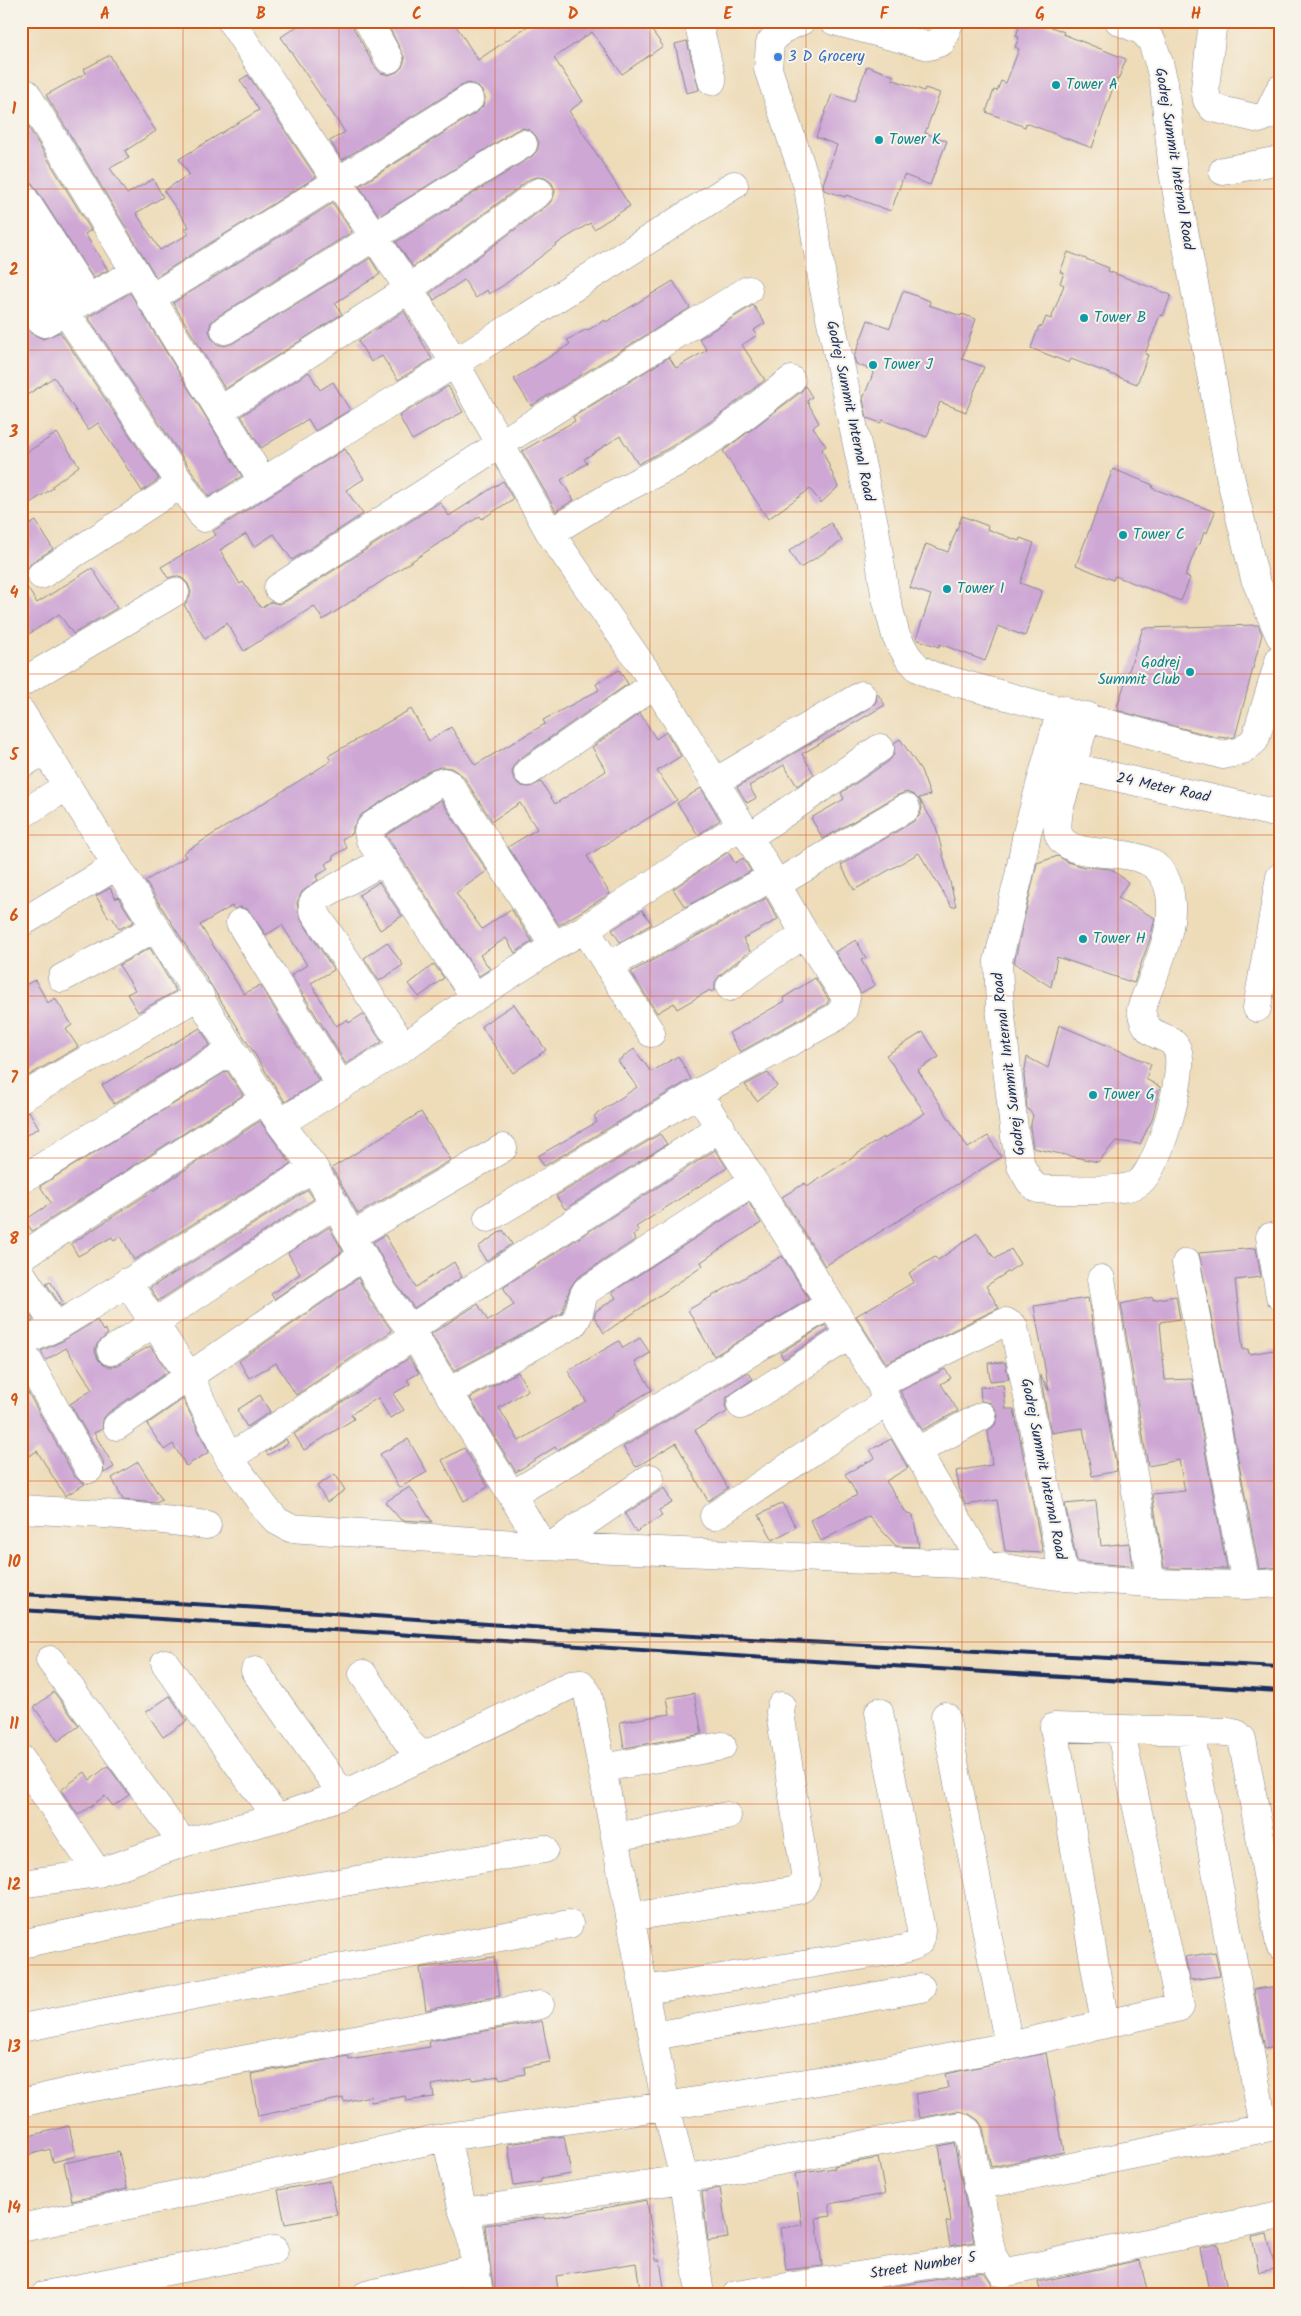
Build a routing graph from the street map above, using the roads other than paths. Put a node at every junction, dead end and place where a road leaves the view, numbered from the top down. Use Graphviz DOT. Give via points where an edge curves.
graph roads {
  1 [pos="231,21"];
  2 [pos="368,21"];
  3 [pos="698,21"];
  4 [pos="801,21"];
  5 [pos="834,21"];
  6 [pos="950,21"];
  7 [pos="1118,21"];
  8 [pos="1213,21"];
  9 [pos="389,59"];
  10 [pos="712,81"];
  11 [pos="1280,89"];
  12 [pos="26,93"];
  13 [pos="469,99"];
  14 [pos="523,144"];
  15 [pos="1280,160"];
  16 [pos="1223,171"];
  17 [pos="338,180"];
  18 [pos="734,185"];
  19 [pos="539,192"];
  20 [pos="21,194"];
  21 [pos="374,235"];
  22 [pos="21,241"];
  23 [pos="134,273"];
  24 [pos="409,289"];
  25 [pos="748,290"];
  26 [pos="21,292"];
  27 [pos="150,299"];
  28 [pos="77,304"];
  29 [pos="225,330"];
  30 [pos="455,363"];
  31 [pos="791,380"];
  32 [pos="221,410"];
  33 [pos="500,444"];
  34 [pos="262,480"];
  35 [pos="181,484"];
  36 [pos="550,533"];
  37 [pos="41,575"];
  38 [pos="278,588"];
  39 [pos="175,592"];
  40 [pos="1280,636"];
  41 [pos="1280,658"];
  42 [pos="21,684"];
  43 [pos="655,684"];
  44 [pos="862,695"];
  45 [pos="21,712"];
  46 [pos="1074,713"];
  47 [pos="880,748"];
  48 [pos="44,750"];
  49 [pos="1059,764"];
  50 [pos="21,765"];
  51 [pos="528,772"];
  52 [pos="715,782"];
  53 [pos="66,787"];
  54 [pos="906,808"];
  55 [pos="1280,814"];
  56 [pos="21,815"];
  57 [pos="745,831"];
  58 [pos="385,860"];
  59 [pos="116,866"];
  60 [pos="1280,877"];
  61 [pos="774,881"];
  62 [pos="21,923"];
  63 [pos="240,924"];
  64 [pos="155,928"];
  65 [pos="585,929"];
  66 [pos="1275,929"];
  67 [pos="805,934"];
  68 [pos="554,946"];
  69 [pos="608,966"];
  70 [pos="62,978"];
  71 [pos="730,987"];
  72 [pos="200,995"];
  73 [pos="475,998"];
  74 [pos="1257,1008"];
  75 [pos="651,1033"];
  76 [pos="404,1047"];
  77 [pos="232,1050"];
  78 [pos="341,1086"];
  79 [pos="698,1093"];
  80 [pos="21,1098"];
  81 [pos="265,1099"];
  82 [pos="280,1124"];
  83 [pos="721,1128"];
  84 [pos="503,1148"];
  85 [pos="314,1168"];
  86 [pos="21,1180"];
  87 [pos="752,1182"];
  88 [pos="335,1204"];
  89 [pos="488,1218"];
  90 [pos="1270,1237"];
  91 [pos="358,1246"];
  92 [pos="21,1257"];
  93 [pos="1186,1263"];
  94 [pos="21,1273"];
  95 [pos="1100,1279"];
  96 [pos="127,1282"];
  97 [pos="1280,1296"];
  98 [pos="830,1305"];
  99 [pos="153,1325"];
  100 [pos="56,1327"];
  101 [pos="412,1333"];
  102 [pos="850,1335"];
  103 [pos="21,1343"];
  104 [pos="21,1348"];
  105 [pos="111,1351"];
  106 [pos="189,1376"];
  107 [pos="448,1392"];
  108 [pos="884,1392"];
  109 [pos="741,1405"];
  110 [pos="982,1416"];
  111 [pos="117,1426"];
  112 [pos="917,1452"];
  113 [pos="229,1458"];
  114 [pos="89,1469"];
  115 [pos="650,1478"];
  116 [pos="512,1495"];
  117 [pos="24,1505"];
  118 [pos="714,1516"];
  119 [pos="207,1524"];
  120 [pos="548,1545"];
  121 [pos="984,1565"];
  122 [pos="1064,1577"];
  123 [pos="1151,1583"];
  124 [pos="1280,1583"];
  125 [pos="1246,1585"];
  126 [pos="50,1660"];
  127 [pos="165,1663"];
  128 [pos="255,1671"];
  129 [pos="363,1674"];
  130 [pos="781,1706"];
  131 [pos="879,1712"];
  132 [pos="945,1716"];
  133 [pos="1120,1729"];
  134 [pos="1190,1730"];
  135 [pos="722,1746"];
  136 [pos="422,1756"];
  137 [pos="21,1759"];
  138 [pos="603,1768"];
  139 [pos="343,1795"];
  140 [pos="727,1816"];
  141 [pos="277,1818"];
  142 [pos="615,1837"];
  143 [pos="183,1844"];
  144 [pos="544,1848"];
  145 [pos="98,1873"];
  146 [pos="21,1884"];
  147 [pos="631,1917"];
  148 [pos="570,1924"];
  149 [pos="21,1944"];
  150 [pos="1280,1945"];
  151 [pos="920,1988"];
  152 [pos="645,1990"];
  153 [pos="540,2005"];
  154 [pos="1105,2024"];
  155 [pos="21,2028"];
  156 [pos="654,2036"];
  157 [pos="1009,2046"];
  158 [pos="21,2103"];
  159 [pos="666,2106"];
  160 [pos="1272,2127"];
  161 [pos="446,2137"];
  162 [pos="684,2179"];
  163 [pos="977,2186"];
  164 [pos="464,2212"];
  165 [pos="1280,2215"];
  166 [pos="21,2228"];
  167 [pos="274,2250"];
  168 [pos="992,2256"];
  169 [pos="476,2268"];
  170 [pos="802,2290"];
  171 [pos="45,2295"];
  172 [pos="366,2295"];
  173 [pos="479,2295"];
  174 [pos="700,2295"];
  175 [pos="736,2295"];
  1 -- 17 [label="street"];
  2 -- 9 [label="street"];
  3 -- 10 [label="street"];
  4 -- 46 [label="street, Godrej Summit Internal Road" via="781,30 770,43 768,69 808,187 823,284 896,636 918,668 933,676"];
  5 -- 6 [label="street" via="929,46 941,42"];
  7 -- 40 [label="street, Godrej Summit Internal Road" via="1143,31 1152,42 1159,63 1173,172 1231,480 1255,579"];
  8 -- 11 [label="street" via="1205,88 1207,100 1214,108 1259,119 1267,116"];
  12 -- 23 [label="street"];
  13 -- 17 [label="street"];
  14 -- 21 [label="street"];
  15 -- 16 [label="street"];
  17 -- 21 [label="street"];
  17 -- 27 [label="street"];
  18 -- 30 [label="street"];
  19 -- 24 [label="street"];
  20 -- 28 [label="street"];
  21 -- 24 [label="street"];
  21 -- 29 [label="street"];
  22 -- 28 [label="street"];
  23 -- 27 [label="street"];
  23 -- 28 [label="street"];
  24 -- 30 [label="street"];
  24 -- 32 [label="street"];
  25 -- 33 [label="street"];
  26 -- 28 [label="street" via="44,323"];
  27 -- 32 [label="street"];
  28 -- 35 [label="street"];
  30 -- 33 [label="street"];
  30 -- 34 [label="street"];
  31 -- 36 [label="street" via="722,433"];
  32 -- 34 [label="street"];
  33 -- 36 [label="street"];
  33 -- 38 [label="street"];
  34 -- 35 [label="street" via="204,518"];
  35 -- 37 [label="street"];
  36 -- 43 [label="street"];
  39 -- 42 [label="street"];
  41 -- 46 [label="street, Godrej Summit Internal Road" via="1255,740 1249,747 1233,754"];
  43 -- 51 [label="street"];
  43 -- 52 [label="street"];
  44 -- 52 [label="street"];
  45 -- 48 [label="street"];
  46 -- 49 [label="street, Godrej Summit Internal Road"];
  47 -- 57 [label="street"];
  48 -- 50 [label="street"];
  48 -- 53 [label="street"];
  49 -- 49 [label="street, Godrej Summit Internal Road" via="1057,824 1060,838 1085,850 1144,860 1158,869 1168,885 1172,904 1166,939 1141,1009 1149,1031 1174,1045 1180,1064 1172,1113 1149,1170 1137,1184 1127,1187 1038,1189 1021,1166 1015,1137 1000,1008 998,961 1027,833"];
  49 -- 55 [label="street, 24 Meter Road"];
  52 -- 57 [label="street"];
  53 -- 56 [label="street"];
  53 -- 59 [label="street"];
  54 -- 61 [label="street"];
  57 -- 61 [label="street"];
  57 -- 65 [label="street"];
  58 -- 68 [label="street" via="370,840 368,831 372,825 444,782 450,785"];
  58 -- 73 [label="street"];
  58 -- 76 [label="street" via="319,897 313,903 313,910"];
  59 -- 62 [label="street"];
  59 -- 64 [label="street"];
  60 -- 66 [label="street"];
  61 -- 67 [label="street"];
  61 -- 69 [label="street"];
  63 -- 78 [label="street"];
  64 -- 70 [label="street"];
  64 -- 72 [label="street"];
  65 -- 68 [label="street"];
  65 -- 69 [label="street"];
  66 -- 74 [label="street"];
  67 -- 71 [label="street"];
  67 -- 79 [label="street" via="846,997 843,1010 836,1017"];
  68 -- 73 [label="street"];
  69 -- 75 [label="street"];
  72 -- 77 [label="street"];
  72 -- 80 [label="street"];
  73 -- 76 [label="street"];
  76 -- 78 [label="street"];
  77 -- 81 [label="street"];
  77 -- 86 [label="street"];
  78 -- 82 [label="street"];
  79 -- 83 [label="street"];
  79 -- 89 [label="street"];
  81 -- 82 [label="street"];
  81 -- 92 [label="street"];
  82 -- 85 [label="street"];
  83 -- 87 [label="street"];
  83 -- 101 [label="street"];
  84 -- 91 [label="street"];
  85 -- 88 [label="street"];
  85 -- 96 [label="street"];
  87 -- 98 [label="street"];
  87 -- 107 [label="street" via="586,1290 579,1317 572,1325"];
  88 -- 91 [label="street"];
  88 -- 99 [label="street"];
  90 -- 97 [label="street"];
  91 -- 101 [label="street" via="384,1293"];
  91 -- 106 [label="street"];
  93 -- 125 [label="street"];
  94 -- 100 [label="street"];
  95 -- 123 [label="street"];
  96 -- 99 [label="street"];
  96 -- 100 [label="street"];
  98 -- 102 [label="street"];
  98 -- 116 [label="street"];
  99 -- 105 [label="street"];
  99 -- 106 [label="street"];
  100 -- 103 [label="street"];
  101 -- 107 [label="street"];
  101 -- 113 [label="street"];
  102 -- 108 [label="street"];
  102 -- 109 [label="street"];
  104 -- 114 [label="street"];
  106 -- 111 [label="street"];
  106 -- 113 [label="street"];
  107 -- 116 [label="street"];
  108 -- 112 [label="street"];
  108 -- 118 [label="street"];
  108 -- 122 [label="street, Godrej Summit Internal Road" via="1003,1323 1011,1324 1016,1332"];
  110 -- 112 [label="street"];
  112 -- 121 [label="street"];
  113 -- 120 [label="street" via="266,1510 290,1528"];
  115 -- 120 [label="street"];
  116 -- 120 [label="street"];
  117 -- 119 [label="street"];
  120 -- 121 [label="street"];
  121 -- 122 [label="street"];
  122 -- 123 [label="street"];
  123 -- 125 [label="street"];
  124 -- 125 [label="street"];
  126 -- 143 [label="street"];
  127 -- 141 [label="street"];
  128 -- 139 [label="street"];
  129 -- 136 [label="street" via="408,1742"];
  130 -- 147 [label="street" via="805,1884 798,1890"];
  131 -- 152 [label="street" via="921,1930 920,1941 904,1949"];
  132 -- 157 [label="street"];
  133 -- 134 [label="street"];
  133 -- 154 [label="street" via="1180,2007"];
  133 -- 154 [label="street" via="1054,1727"];
  134 -- 150 [label="street" via="1228,1732 1242,1739"];
  134 -- 160 [label="street"];
  135 -- 138 [label="street"];
  136 -- 138 [label="street" via="577,1684 585,1687 588,1694"];
  136 -- 139 [label="street"];
  137 -- 145 [label="street"];
  138 -- 142 [label="street"];
  139 -- 141 [label="street"];
  140 -- 142 [label="street"];
  141 -- 143 [label="street"];
  142 -- 147 [label="street"];
  143 -- 145 [label="street"];
  144 -- 149 [label="street" via="217,1903"];
  145 -- 146 [label="street"];
  147 -- 152 [label="street"];
  148 -- 155 [label="street"];
  151 -- 156 [label="street"];
  152 -- 156 [label="street"];
  153 -- 158 [label="street"];
  154 -- 157 [label="street"];
  156 -- 159 [label="street"];
  157 -- 159 [label="street"];
  159 -- 161 [label="street"];
  159 -- 162 [label="street"];
  160 -- 163 [label="street"];
  161 -- 164 [label="street"];
  161 -- 166 [label="street"];
  162 -- 163 [label="street" via="960,2126 968,2132"];
  162 -- 164 [label="street"];
  162 -- 174 [label="street"];
  163 -- 168 [label="street"];
  164 -- 169 [label="street"];
  165 -- 168 [label="street" via="1003,2273"];
  167 -- 171 [label="street"];
  168 -- 170 [label="street, Street Number 5"];
  169 -- 172 [label="street"];
  169 -- 173 [label="street"];
  170 -- 175 [label="street, Street Number 5"];
}
